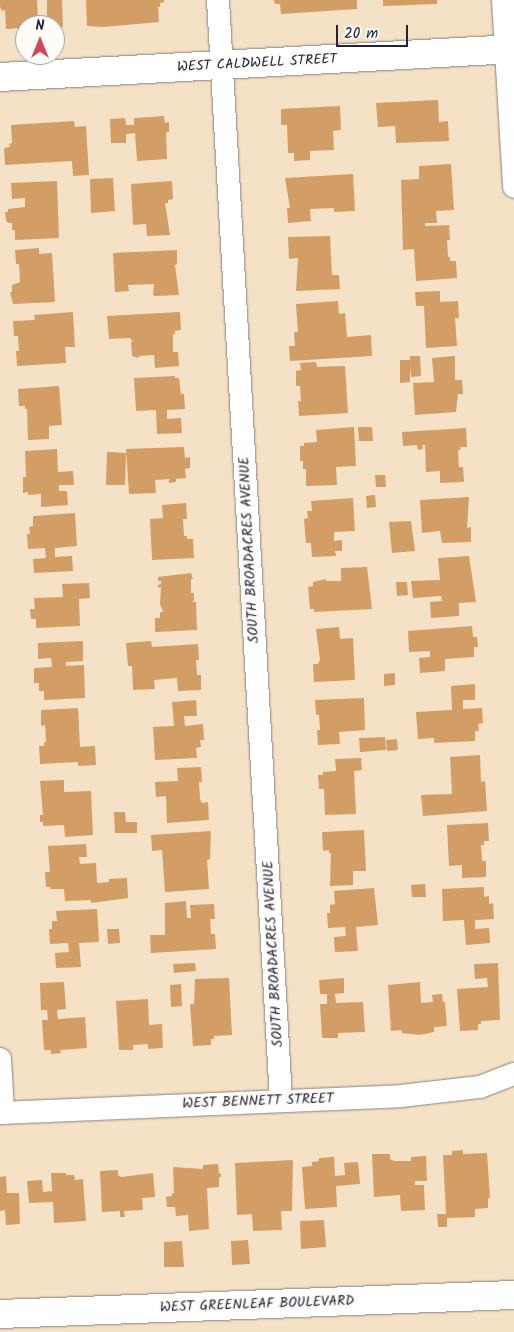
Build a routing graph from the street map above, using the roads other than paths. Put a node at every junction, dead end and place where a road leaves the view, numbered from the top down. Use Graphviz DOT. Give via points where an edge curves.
graph roads {
  1 [pos="218,0"];
  2 [pos="503,0"];
  3 [pos="510,50"];
  4 [pos="221,65"];
  5 [pos="0,77"];
  6 [pos="514,187"];
  7 [pos="0,1059"];
  8 [pos="514,1074"];
  9 [pos="281,1100"];
  10 [pos="1,1113"];
  11 [pos="514,1294"];
  12 [pos="0,1314"];
  1 -- 4 [label="street, SOUTH BROADACRES AVENUE"];
  2 -- 3 [label="street"];
  3 -- 4 [label="street, WEST CALDWELL STREET"];
  3 -- 6 [label="street"];
  4 -- 5 [label="street, WEST CALDWELL STREET"];
  4 -- 9 [label="street, SOUTH BROADACRES AVENUE"];
  7 -- 10 [label="street"];
  8 -- 9 [label="street, WEST BENNETT STREET" via="480,1087 401,1096"];
  9 -- 10 [label="street, WEST BENNETT STREET"];
  11 -- 12 [label="street, WEST GREENLEAF BOULEVARD"];
}
